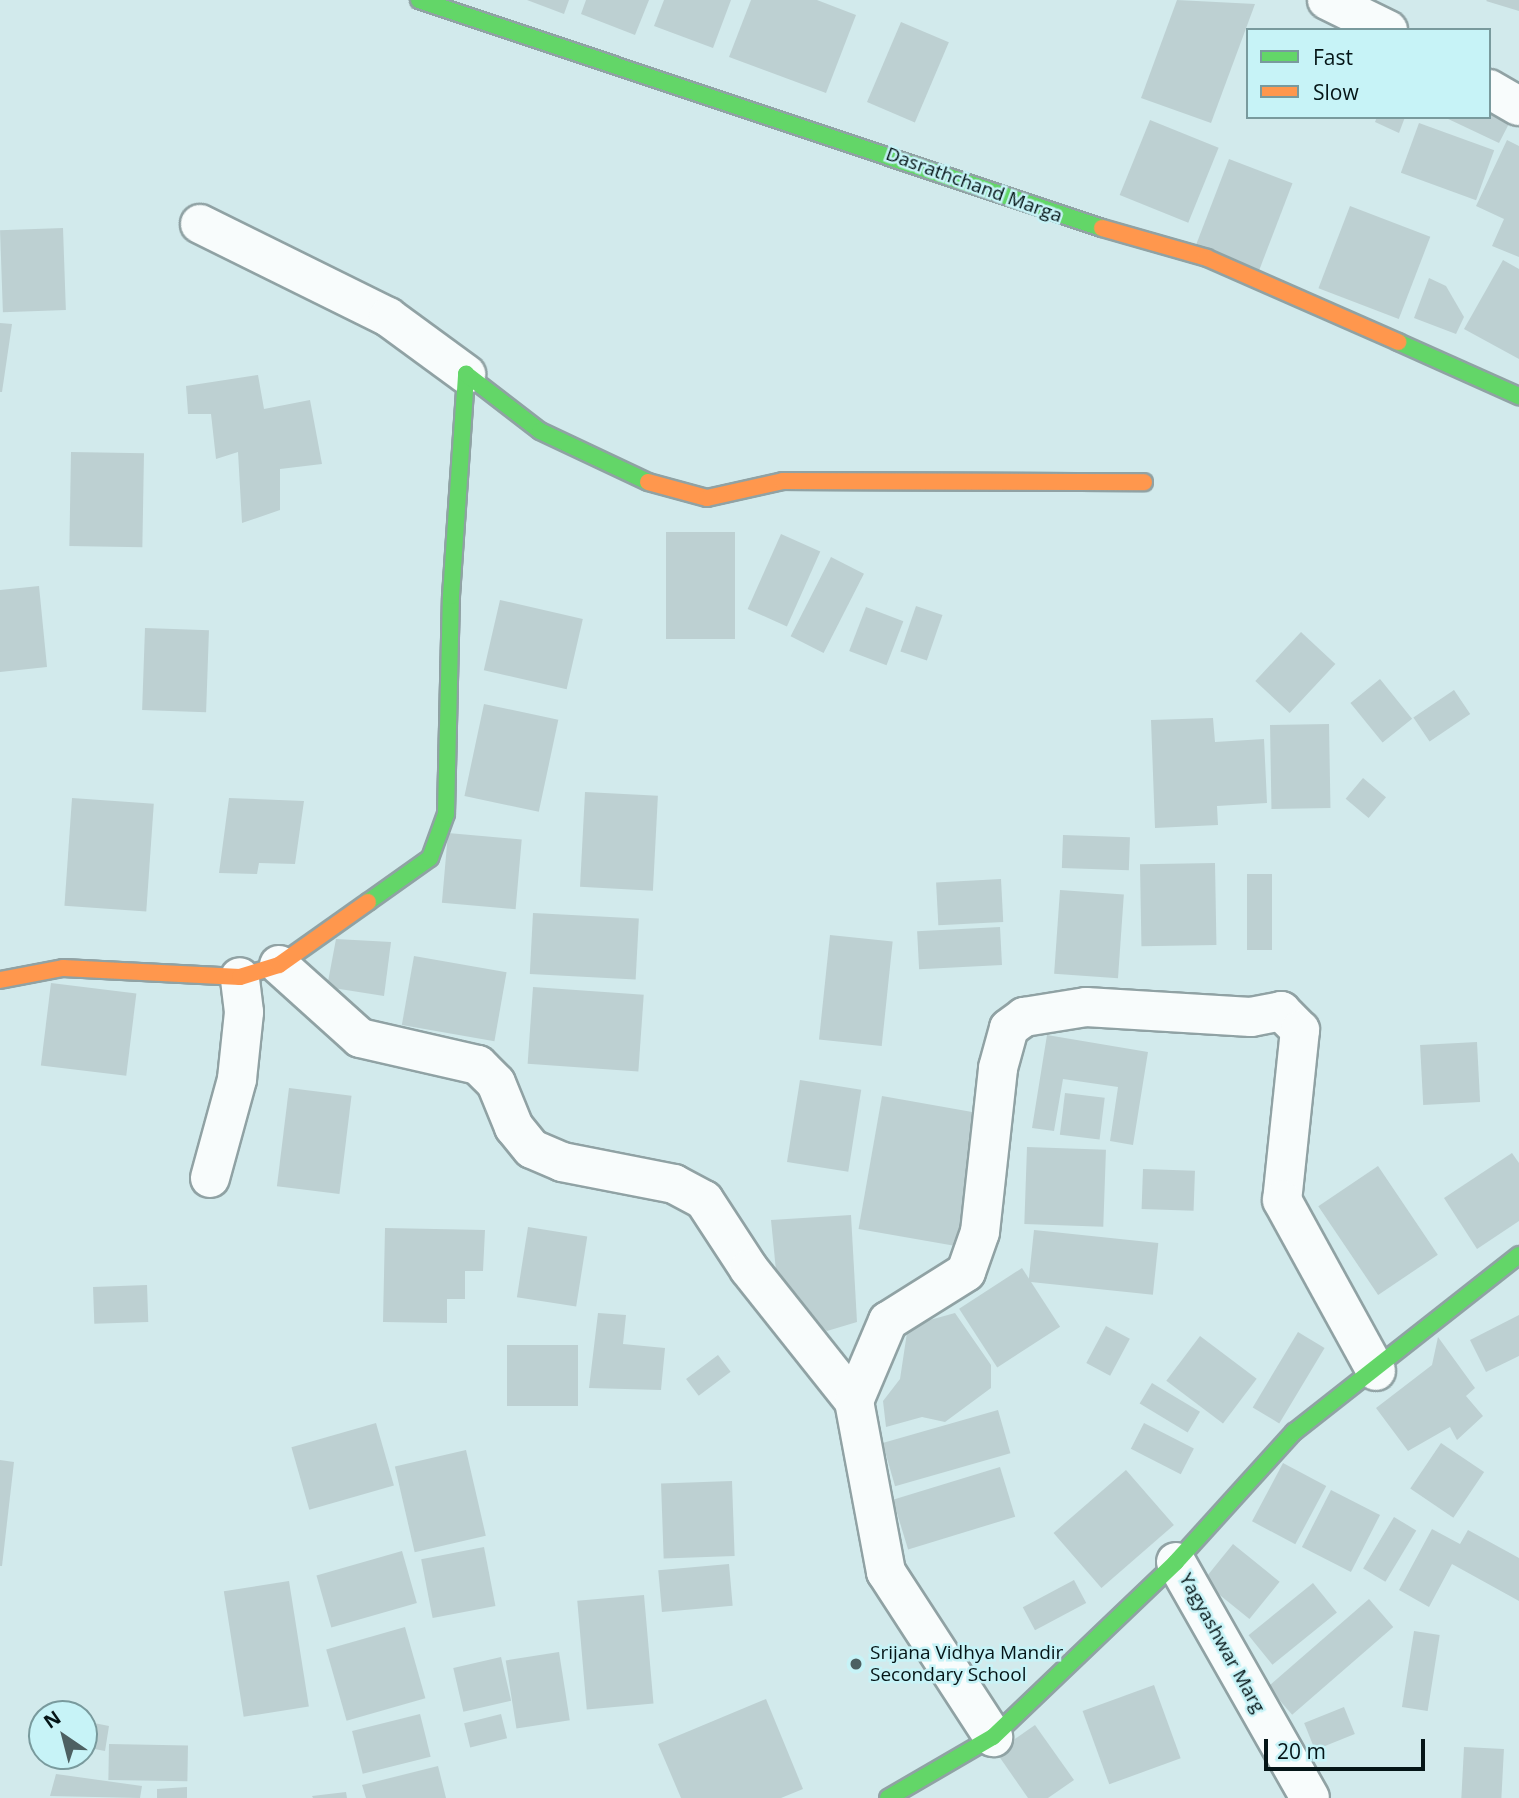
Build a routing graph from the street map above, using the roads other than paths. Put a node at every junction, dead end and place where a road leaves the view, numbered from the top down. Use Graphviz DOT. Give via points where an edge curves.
graph roads {
  1 [pos="419,0"];
  2 [pos="1327,0"];
  3 [pos="1384,28"];
  4 [pos="1491,90"];
  5 [pos="1519,106"];
  6 [pos="200,224"];
  7 [pos="466,374"];
  8 [pos="1519,396"];
  9 [pos="1144,482"];
  10 [pos="279,965"];
  11 [pos="240,977"];
  12 [pos="0,980"];
  13 [pos="210,1178"];
  14 [pos="1519,1255"];
  15 [pos="1376,1371"];
  16 [pos="854,1401"];
  17 [pos="1176,1562"];
  18 [pos="993,1737"];
  19 [pos="888,1798"];
  20 [pos="1310,1798"];
  1 -- 8 [label="street, Dasrathchand Marga" via="1048,213 1207,258"];
  2 -- 3 [label="street"];
  4 -- 5 [label="street"];
  6 -- 7 [label="street" via="388,317"];
  7 -- 9 [label="street" via="540,431 620,474 707,498 783,481"];
  7 -- 10 [label="street" via="451,596 446,814 430,858"];
  10 -- 11 [label="street"];
  10 -- 16 [label="street" via="360,1038 478,1065 496,1083 514,1127 533,1149 562,1162 674,1184 704,1200 749,1269"];
  11 -- 12 [label="street" via="63,968"];
  11 -- 13 [label="street" via="244,1012 237,1079 221,1117"];
  14 -- 15 [label="street"];
  15 -- 16 [label="street" via="1282,1200 1300,1030 1281,1011 1251,1017 1086,1007 1024,1017 1009,1028 994,1094 980,1232 965,1272 888,1321"];
  15 -- 17 [label="street" via="1294,1432"];
  16 -- 18 [label="street" via="886,1572"];
  17 -- 18 [label="street"];
  17 -- 20 [label="street, Yagyashwar Marg"];
  18 -- 19 [label="street"];
}
